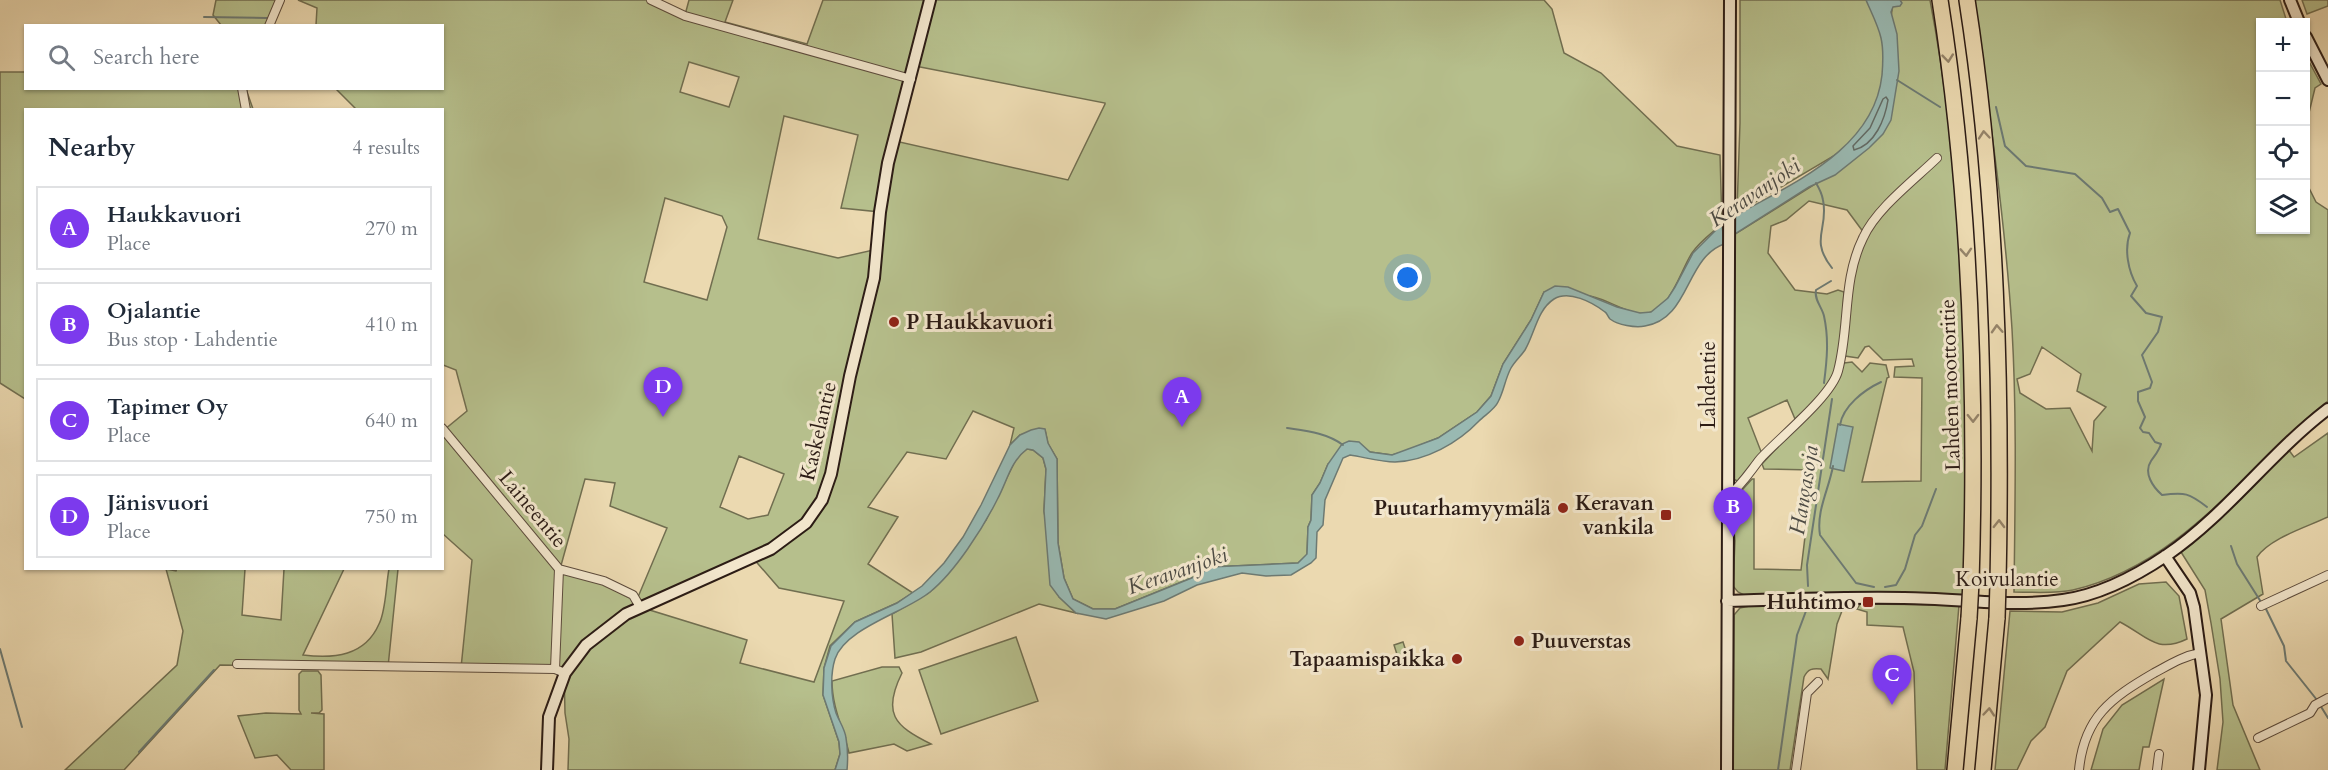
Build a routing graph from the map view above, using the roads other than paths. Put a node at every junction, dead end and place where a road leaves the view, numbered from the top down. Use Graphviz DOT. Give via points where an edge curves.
graph roads {
  1 [pos="280,0"];
  2 [pos="651,0"];
  3 [pos="930,0"];
  4 [pos="1730,0"];
  5 [pos="1940,0"];
  6 [pos="1967,0"];
  7 [pos="2290,0"];
  8 [pos="2297,18"];
  9 [pos="270,24"];
  10 [pos="2310,44"];
  11 [pos="911,79"];
  12 [pos="2328,80"];
  13 [pos="242,90"];
  14 [pos="246,108"];
  15 [pos="1937,158"];
  16 [pos="2328,409"];
  17 [pos="444,430"];
  18 [pos="1727,496"];
  19 [pos="2165,556"];
  20 [pos="559,569"];
  21 [pos="2328,575"];
  22 [pos="1727,601"];
  23 [pos="2262,606"];
  24 [pos="640,608"];
  25 [pos="2200,653"];
  26 [pos="237,664"];
  27 [pos="560,671"];
  28 [pos="1818,682"];
  29 [pos="2322,701"];
  30 [pos="2258,738"];
  31 [pos="2159,753"];
  32 [pos="547,770"];
  33 [pos="1727,770"];
  34 [pos="1796,770"];
  35 [pos="1955,770"];
  36 [pos="1983,770"];
  37 [pos="2079,770"];
  38 [pos="2157,770"];
  39 [pos="2199,770"];
  1 -- 9 [label="street"];
  2 -- 11 [label="street" via="685,16"];
  3 -- 11 [label="street, Kaskelantie"];
  4 -- 18 [label="street, Lahdentie"];
  5 -- 35 [label="highway, Lahden moottoritie, one-way, bridge" via="1967,257 1974,484 1969,618"];
  36 -- 6 [label="highway, one-way, bridge" via="1997,618 1999,371 1984,125"];
  7 -- 8 [label="street"];
  10 -- 12 [label="street"];
  11 -- 24 [label="street, Kaskelantie" via="886,172 870,300 822,500 806,523 771,549"];
  13 -- 14 [label="street"];
  15 -- 18 [label="street" via="1881,211 1863,237 1849,275 1837,375"];
  16 -- 19 [label="street, Koivulantie" via="2218,513"];
  17 -- 20 [label="street, Laineentie"];
  18 -- 22 [label="street, Lahdentie"];
  19 -- 22 [label="street, Koivulantie" via="2121,582 2063,600"];
  19 -- 25 [label="street" via="2190,593"];
  20 -- 24 [label="street, Laineentie" via="604,581 633,595"];
  20 -- 27 [label="street"];
  21 -- 23 [label="street"];
  22 -- 33 [label="street, Lahdentie"];
  24 -- 27 [label="street, Kaskelantie" via="586,645"];
  25 -- 37 [label="street" via="2181,658 2109,703 2088,734"];
  25 -- 39 [label="street" via="2206,707"];
  26 -- 27 [label="street"];
  27 -- 32 [label="street, Kaskelantie" via="549,717"];
  28 -- 34 [label="street" via="1807,693"];
  29 -- 30 [label="street" via="2310,713"];
  31 -- 38 [label="street"];
}
